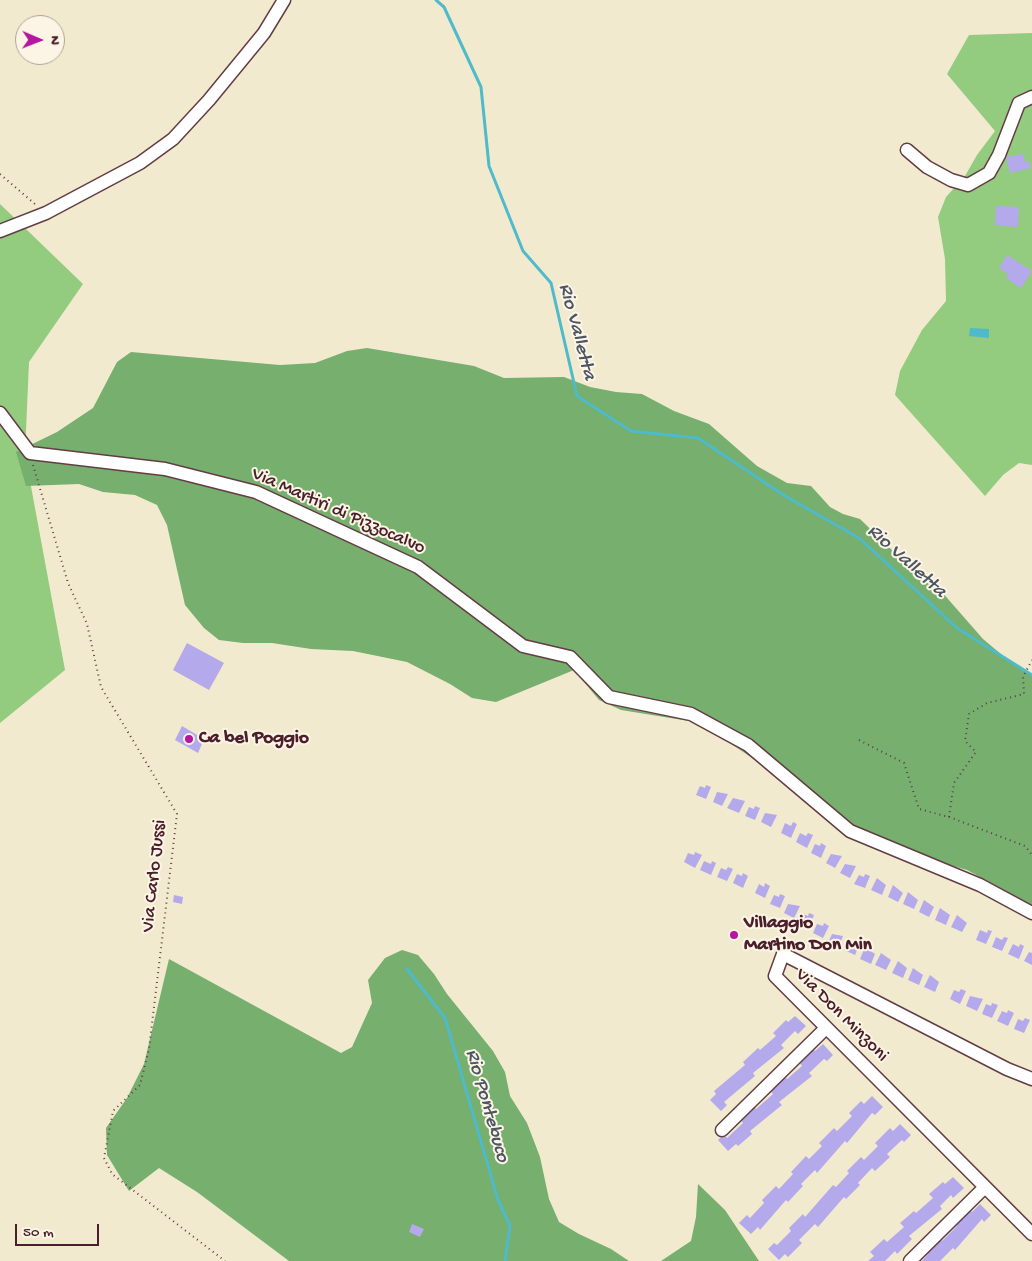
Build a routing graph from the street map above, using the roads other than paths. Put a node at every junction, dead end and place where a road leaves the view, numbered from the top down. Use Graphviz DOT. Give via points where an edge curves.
graph roads {
  1 [pos="284,0"];
  2 [pos="1032,97"];
  3 [pos="907,150"];
  4 [pos="0,231"];
  5 [pos="0,413"];
  6 [pos="1032,913"];
  7 [pos="826,1028"];
  8 [pos="1032,1079"];
  9 [pos="722,1130"];
  10 [pos="985,1187"];
  11 [pos="1032,1234"];
  12 [pos="910,1261"];
  1 -- 4 [label="street" via="264,33 173,139 140,163 46,213"];
  2 -- 3 [label="street" via="1019,103 989,172 968,185 927,167"];
  5 -- 6 [label="street, Via Martiri di Pizzocalvo" via="30,453 165,469 256,492 418,567 523,646 570,656 609,697 691,714 748,745 850,831 980,885"];
  7 -- 8 [label="street, Via Don Minzoni" via="774,976 783,954"];
  7 -- 9 [label="street"];
  7 -- 10 [label="street, Via Don Minzoni"];
  10 -- 11 [label="street, Via Don Minzoni"];
  10 -- 12 [label="street"];
}
